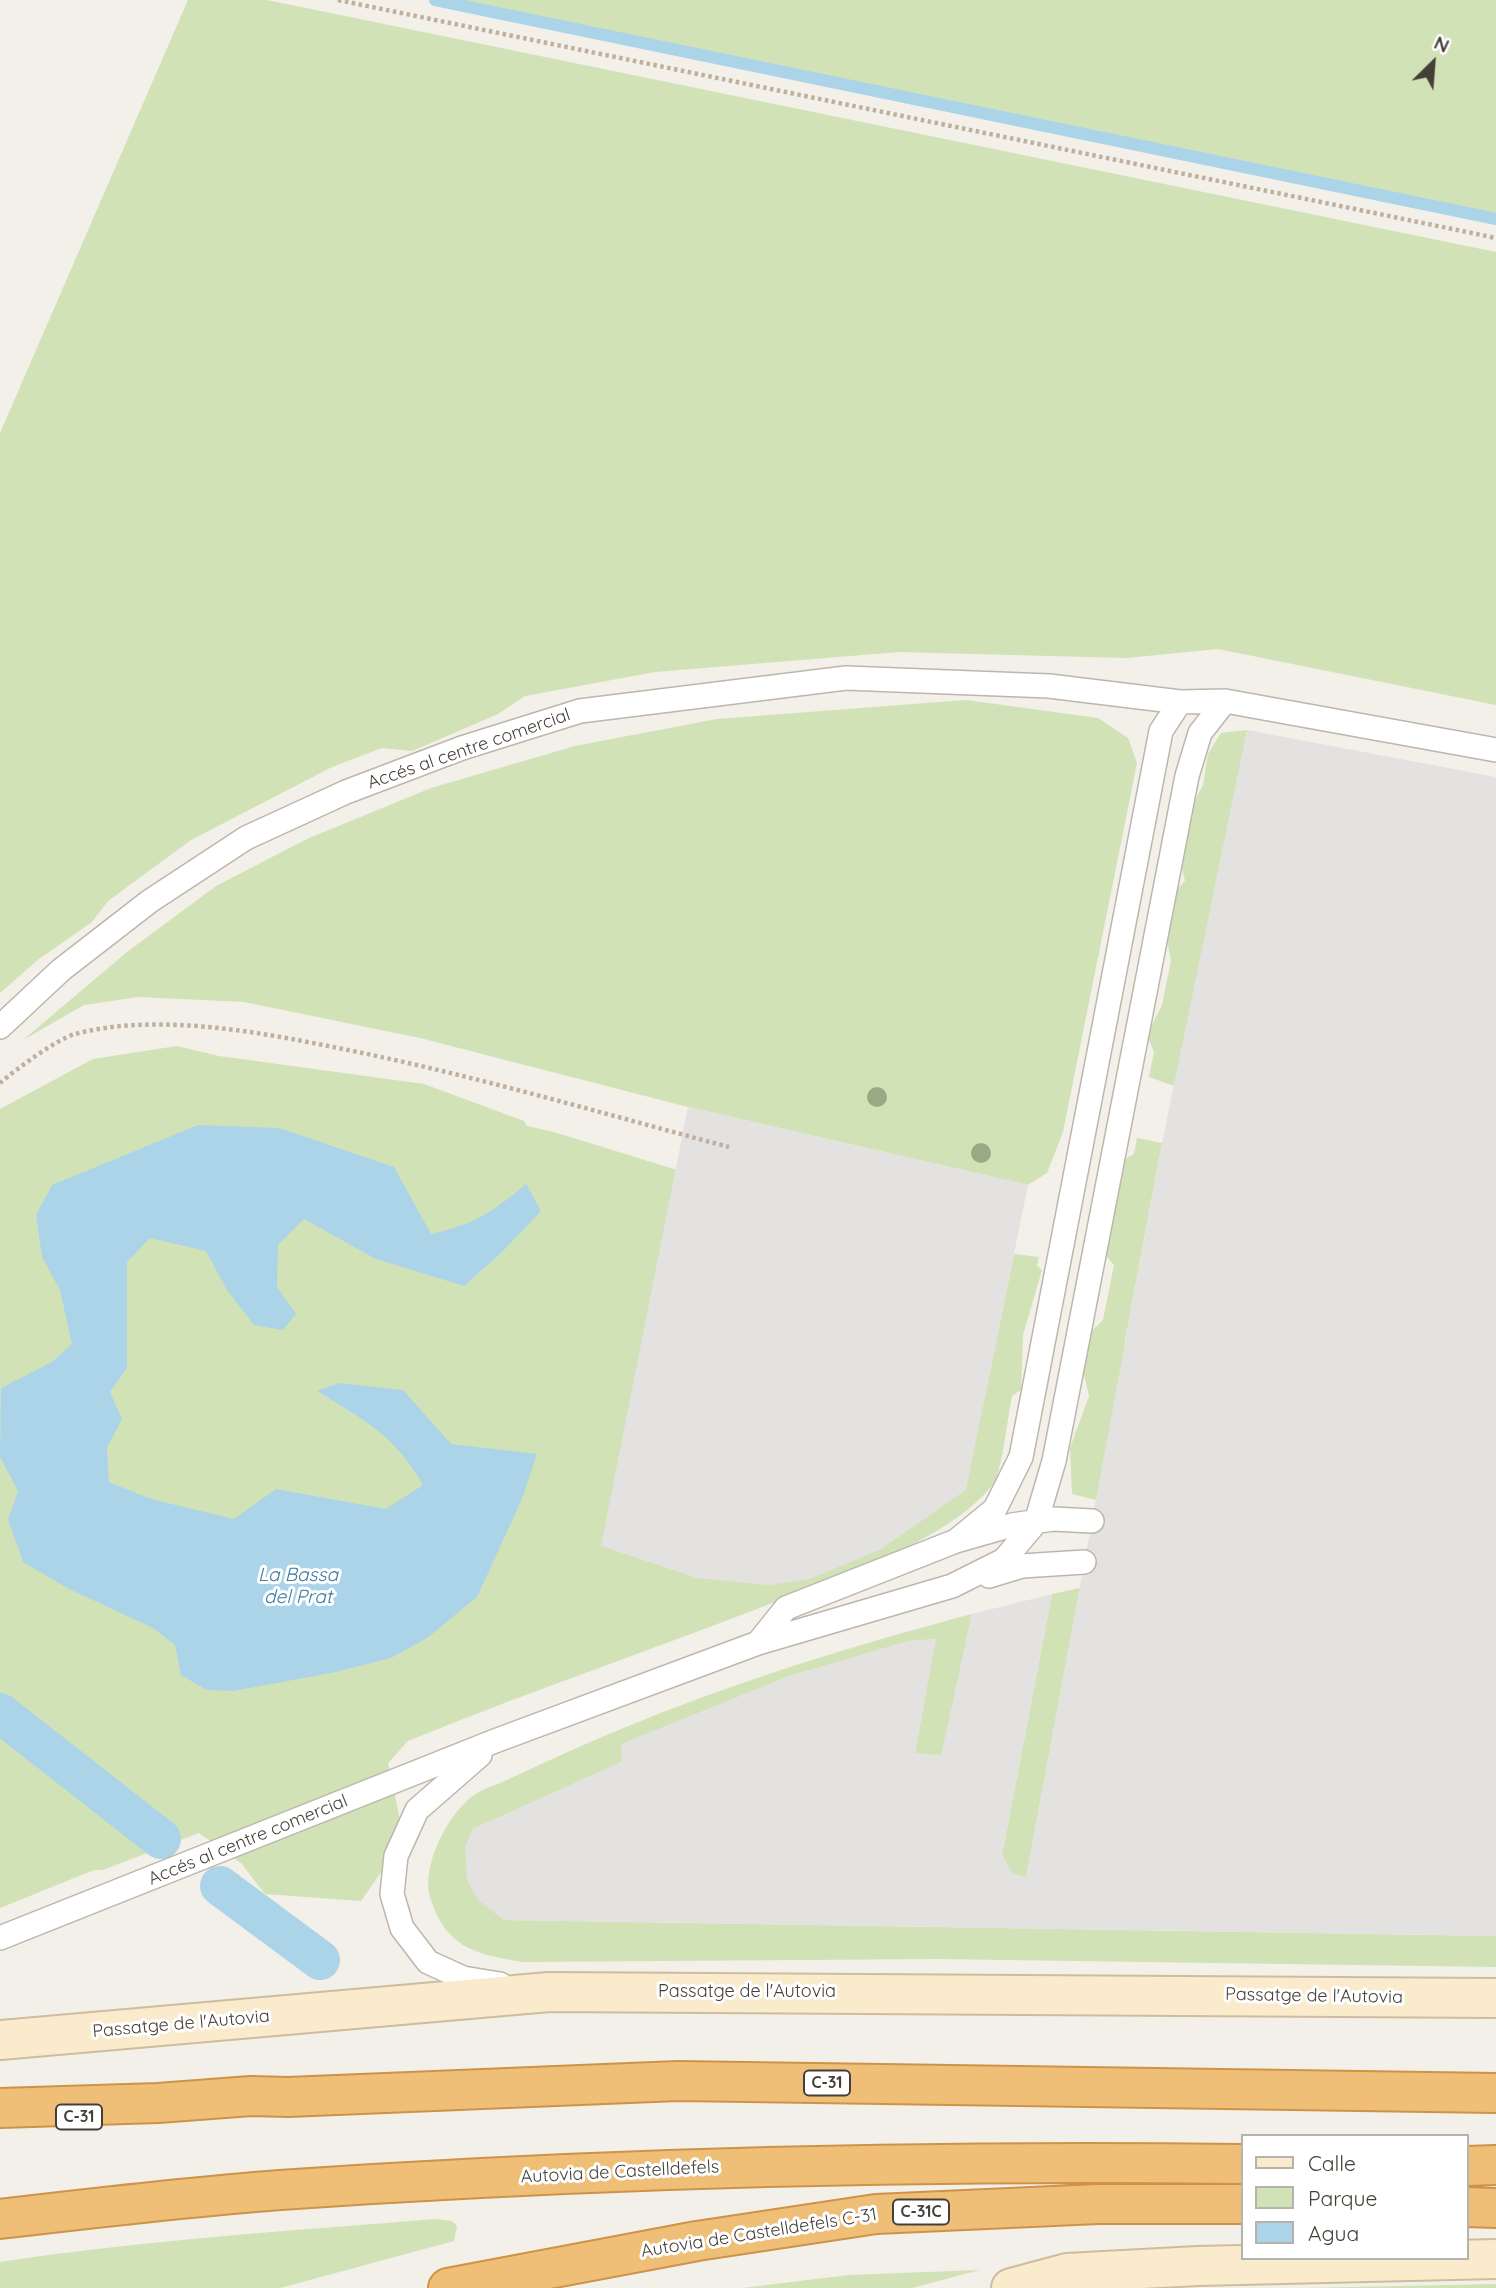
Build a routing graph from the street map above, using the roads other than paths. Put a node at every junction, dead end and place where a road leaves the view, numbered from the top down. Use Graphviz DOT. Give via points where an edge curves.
graph roads {
  1 [pos="1225,701"];
  2 [pos="1180,702"];
  3 [pos="1496,750"];
  4 [pos="0,1027"];
  5 [pos="1092,1521"];
  6 [pos="1036,1522"];
  7 [pos="956,1541"];
  8 [pos="1084,1562"];
  9 [pos="952,1586"];
  10 [pos="758,1643"];
  11 [pos="495,1741"];
  12 [pos="0,1938"];
  13 [pos="549,1992"];
  14 [pos="1496,1998"];
  15 [pos="0,2040"];
  16 [pos="1496,2093"];
  17 [pos="158,2103"];
  18 [pos="0,2108"];
  19 [pos="0,2132"];
  20 [pos="1240,2164"];
  21 [pos="1496,2165"];
  22 [pos="1468,2166"];
  23 [pos="1240,2204"];
  24 [pos="1468,2207"];
  25 [pos="1496,2208"];
  26 [pos="0,2219"];
  27 [pos="604,2259"];
  28 [pos="1496,2259"];
  29 [pos="1453,2260"];
  30 [pos="1468,2260"];
  31 [pos="448,2288"];
  32 [pos="504,2288"];
  33 [pos="1011,2288"];
  1 -- 2 [label="lane, Accés al centre comercial"];
  1 -- 3 [label="lane, Accés al centre comercial"];
  1 -- 6 [label="lane" via="1200,733 1187,776 1056,1448"];
  2 -- 4 [label="lane, Accés al centre comercial" via="1049,686 846,678 580,711 462,748 346,792 246,838 150,901 61,970"];
  2 -- 7 [label="lane" via="1161,731 1021,1457 995,1510"];
  5 -- 6 [label="lane"];
  6 -- 7 [label="lane"];
  6 -- 9 [label="lane" via="1004,1560"];
  7 -- 10 [label="lane" via="786,1608"];
  8 -- 9 [label="lane" via="1022,1566"];
  9 -- 10 [label="lane, Accés al centre comercial"];
  10 -- 11 [label="lane, Accés al centre comercial"];
  11 -- 12 [label="lane, Accés al centre comercial"];
  11 -- 13 [label="lane, Accés al centre comercial" via="417,1810 396,1856 392,1894 402,1928 428,1962 463,1978"];
  13 -- 14 [label="street, Passatge de l'Autovia"];
  13 -- 15 [label="street, Passatge de l'Autovia"];
  16 -- 17 [label="highway, C-31" via="677,2081"];
  17 -- 18 [label="highway"];
  17 -- 19 [label="highway, C-31"];
  20 -- 26 [label="highway, Autovia de Castelldefels" via="646,2170 278,2190"];
  21 -- 22 [label="highway"];
  23 -- 27 [label="highway, Autovia de Castelldefels C-31 / C-31C" via="1098,2204 876,2214"];
  24 -- 25 [label="highway"];
  27 -- 31 [label="highway, Autovia de Castelldefels C-31 / C-31C"];
  27 -- 32 [label="highway"];
  28 -- 30 [label="street"];
  29 -- 33 [label="street" via="1067,2273"];
}
